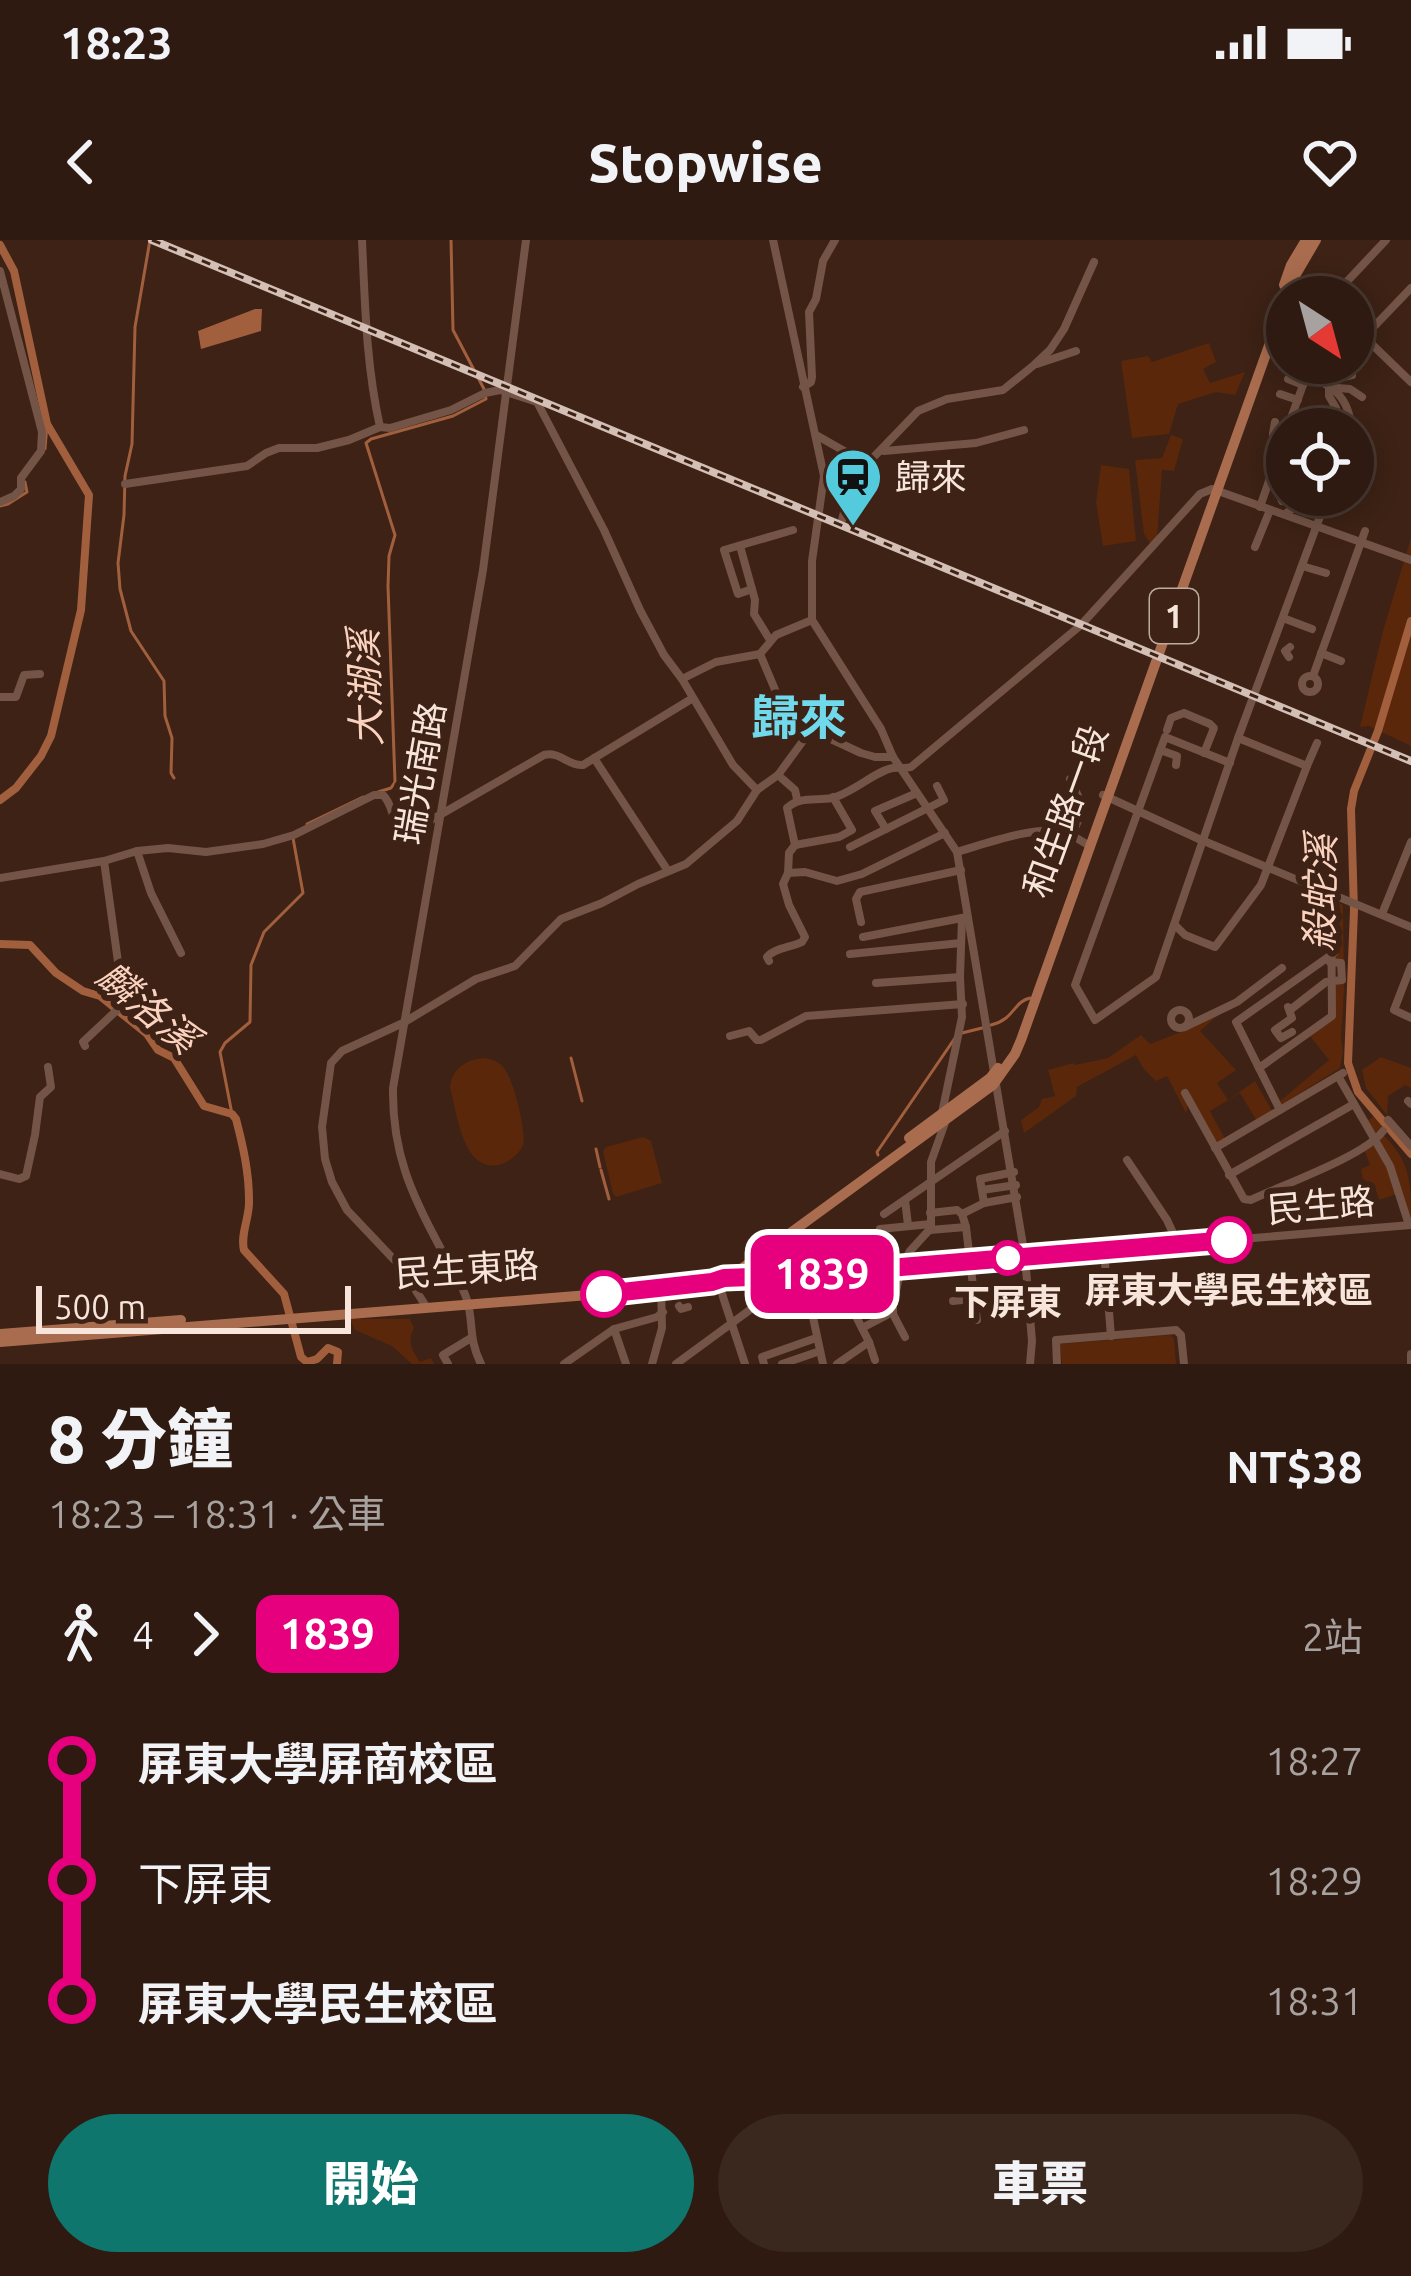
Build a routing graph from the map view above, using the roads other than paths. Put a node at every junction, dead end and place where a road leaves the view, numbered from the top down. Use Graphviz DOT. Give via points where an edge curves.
graph roads {
  1 [pos="362,240"];
  2 [pos="526,240"];
  3 [pos="773,240"];
  4 [pos="835,240"];
  5 [pos="1306,240"];
  6 [pos="1316,240"];
  7 [pos="1387,240"];
  8 [pos="1094,262"];
  9 [pos="0,271"];
  10 [pos="1353,276"];
  11 [pos="1411,287"];
  12 [pos="1374,326"];
  13 [pos="1374,347"];
  14 [pos="1076,351"];
  15 [pos="1034,365"];
  16 [pos="1411,382"];
  17 [pos="1303,384"];
  18 [pos="1324,384"];
  19 [pos="1332,386"];
  20 [pos="803,387"];
  21 [pos="506,390"];
  22 [pos="1280,394"];
  23 [pos="1362,397"];
  24 [pos="1298,400"];
  25 [pos="1295,408"];
  26 [pos="1336,408"];
  27 [pos="1345,408"];
  28 [pos="380,427"];
  29 [pos="1024,430"];
  30 [pos="816,435"];
  31 [pos="882,451"];
  32 [pos="868,464"];
  33 [pos="124,484"];
  34 [pos="1215,490"];
  35 [pos="0,502"];
  36 [pos="1266,504"];
  37 [pos="1265,508"];
  38 [pos="1286,516"];
  39 [pos="1321,516"];
  40 [pos="842,520"];
  41 [pos="1317,526"];
  42 [pos="793,530"];
  43 [pos="1365,531"];
  44 [pos="1362,542"];
  45 [pos="740,546"];
  46 [pos="1256,547"];
  47 [pos="1411,560"];
  48 [pos="1302,566"];
  49 [pos="1326,573"];
  50 [pos="752,589"];
  51 [pos="1283,618"];
  52 [pos="812,620"];
  53 [pos="1312,629"];
  54 [pos="770,640"];
  55 [pos="1270,645"];
  56 [pos="1288,652"];
  57 [pos="1321,653"];
  58 [pos="760,654"];
  59 [pos="1341,661"];
  60 [pos="40,674"];
  61 [pos="682,679"];
  62 [pos="1330,688"];
  63 [pos="0,697"];
  64 [pos="693,698"];
  65 [pos="811,730"];
  66 [pos="1168,730"];
  67 [pos="1238,738"];
  68 [pos="1316,743"];
  69 [pos="1160,751"];
  70 [pos="1204,753"];
  71 [pos="893,757"];
  72 [pos="595,758"];
  73 [pos="1230,763"];
  74 [pos="1177,765"];
  75 [pos="1307,766"];
  76 [pos="901,769"];
  77 [pos="778,775"];
  78 [pos="1070,779"];
  79 [pos="937,786"];
  80 [pos="757,790"];
  81 [pos="916,793"];
  82 [pos="1105,796"];
  83 [pos="833,797"];
  84 [pos="797,799"];
  85 [pos="928,808"];
  86 [pos="1138,809"];
  87 [pos="440,814"];
  88 [pos="886,829"];
  89 [pos="944,832"];
  90 [pos="1072,835"];
  91 [pos="1203,841"];
  92 [pos="1411,842"];
  93 [pos="795,844"];
  94 [pos="1088,845"];
  95 [pos="850,847"];
  96 [pos="137,851"];
  97 [pos="957,852"];
  98 [pos="104,861"];
  99 [pos="1270,867"];
  100 [pos="961,870"];
  101 [pos="668,872"];
  102 [pos="788,873"];
  103 [pos="0,878"];
  104 [pos="1330,892"];
  105 [pos="1382,914"];
  106 [pos="965,918"];
  107 [pos="861,922"];
  108 [pos="1176,926"];
  109 [pos="1411,926"];
  110 [pos="863,938"];
  111 [pos="961,943"];
  112 [pos="181,953"];
  113 [pos="850,954"];
  114 [pos="1332,956"];
  115 [pos="769,961"];
  116 [pos="1411,966"];
  117 [pos="1282,968"];
  118 [pos="960,977"];
  119 [pos="1331,981"];
  120 [pos="876,982"];
  121 [pos="1299,982"];
  122 [pos="1259,985"];
  123 [pos="1269,998"];
  124 [pos="963,1004"];
  125 [pos="1411,1018"];
  126 [pos="403,1022"];
  127 [pos="1185,1027"];
  128 [pos="730,1036"];
  129 [pos="1295,1036"];
  130 [pos="85,1046"];
  131 [pos="48,1067"];
  132 [pos="1259,1067"];
  133 [pos="995,1077"];
  134 [pos="1185,1094"];
  135 [pos="1354,1104"];
  136 [pos="1280,1110"];
  137 [pos="944,1116"];
  138 [pos="1388,1120"];
  139 [pos="1005,1131"];
  140 [pos="1383,1131"];
  141 [pos="1376,1141"];
  142 [pos="1411,1146"];
  143 [pos="1215,1148"];
  144 [pos="1127,1160"];
  145 [pos="1014,1172"];
  146 [pos="0,1174"];
  147 [pos="1229,1175"];
  148 [pos="931,1182"];
  149 [pos="1016,1184"];
  150 [pos="982,1190"];
  151 [pos="1018,1197"];
  152 [pos="905,1200"];
  153 [pos="984,1203"];
  154 [pos="884,1214"];
  155 [pos="962,1214"];
  156 [pos="930,1222"];
  157 [pos="908,1225"];
  158 [pos="1410,1225"];
  159 [pos="966,1227"];
  160 [pos="880,1229"];
  161 [pos="1178,1244"];
  162 [pos="771,1247"];
  163 [pos="1101,1251"];
  164 [pos="1025,1257"];
  165 [pos="970,1262"];
  166 [pos="901,1267"];
  167 [pos="834,1273"];
  168 [pos="804,1275"];
  169 [pos="718,1277"];
  170 [pos="781,1277"];
  171 [pos="661,1285"];
  172 [pos="1007,1295"];
  173 [pos="974,1298"];
  174 [pos="953,1301"];
  175 [pos="468,1302"];
  176 [pos="426,1305"];
  177 [pos="886,1305"];
  178 [pos="663,1312"];
  179 [pos="977,1320"];
  180 [pos="733,1324"];
  181 [pos="862,1328"];
  182 [pos="614,1329"];
  183 [pos="1109,1336"];
  184 [pos="905,1337"];
  185 [pos="0,1338"];
  186 [pos="471,1338"];
  187 [pos="817,1338"];
  188 [pos="869,1342"];
  189 [pos="820,1351"];
  190 [pos="1411,1354"];
  191 [pos="875,1360"];
  192 [pos="448,1364"];
  193 [pos="481,1364"];
  194 [pos="565,1364"];
  195 [pos="626,1364"];
  196 [pos="652,1364"];
  197 [pos="676,1364"];
  198 [pos="746,1364"];
  199 [pos="764,1364"];
  200 [pos="782,1364"];
  201 [pos="823,1364"];
  202 [pos="839,1364"];
  203 [pos="1030,1364"];
  204 [pos="1057,1364"];
  205 [pos="1184,1364"];
  206 [pos="1411,1364"];
  1 -- 28 [label="street" via="369,376"];
  2 -- 21 [label="street, 瑞光南路"];
  3 -- 20 [label="street"];
  4 -- 20 [label="street" via="808,312 812,376"];
  5 -- 34 [label="main road, 和生路一段 / 1"];
  6 -- 34 [label="main road, 和生路一段 / 1" via="1292,281"];
  7 -- 10 [label="street"];
  8 -- 15 [label="street" via="1064,329"];
  9 -- 35 [label="street" via="42,432 21,489"];
  11 -- 12 [label="street"];
  13 -- 16 [label="street"];
  14 -- 15 [label="street"];
  15 -- 31 [label="street" via="1004,390 919,411"];
  17 -- 24 [label="street"];
  18 -- 19 [label="street"];
  19 -- 23 [label="street"];
  19 -- 26 [label="street"];
  19 -- 27 [label="street"];
  20 -- 30 [label="street"];
  21 -- 28 [label="street"];
  21 -- 61 [label="street" via="544,411"];
  21 -- 87 [label="street, 瑞光南路"];
  22 -- 24 [label="street"];
  24 -- 25 [label="street"];
  28 -- 33 [label="street" via="317,448 279,448 247,466"];
  29 -- 31 [label="street"];
  30 -- 32 [label="street"];
  30 -- 52 [label="street" via="824,476"];
  31 -- 32 [label="street"];
  32 -- 40 [label="street"];
  34 -- 37 [label="street"];
  34 -- 76 [label="street" via="1200,494 1081,625"];
  34 -- 82 [label="main road, 和生路一段 / 1"];
  36 -- 37 [label="street"];
  37 -- 46 [label="street"];
  38 -- 41 [label="street"];
  39 -- 41 [label="street"];
  41 -- 44 [label="street"];
  41 -- 48 [label="street"];
  42 -- 45 [label="street"];
  43 -- 44 [label="street"];
  44 -- 47 [label="street"];
  44 -- 57 [label="street"];
  45 -- 50 [label="street"];
  45 -- 50 [label="street" via="724,550 738,593"];
  48 -- 49 [label="street"];
  48 -- 51 [label="street"];
  50 -- 54 [label="street" via="754,614"];
  51 -- 53 [label="street"];
  51 -- 55 [label="street"];
  52 -- 54 [label="street"];
  52 -- 71 [label="street"];
  54 -- 58 [label="street"];
  55 -- 56 [label="street"];
  55 -- 67 [label="street"];
  57 -- 59 [label="street"];
  57 -- 62 [label="street" via="1315,681"];
  58 -- 61 [label="street"];
  58 -- 65 [label="street" via="787,717"];
  60 -- 63 [label="street" via="24,674 16,697"];
  61 -- 64 [label="street"];
  64 -- 72 [label="street"];
  64 -- 80 [label="street"];
  65 -- 71 [label="street" via="861,754"];
  65 -- 77 [label="street"];
  66 -- 70 [label="street" via="1184,712 1210,724"];
  67 -- 73 [label="street"];
  67 -- 75 [label="street"];
  68 -- 75 [label="street"];
  69 -- 70 [label="street" via="1165,737"];
  69 -- 74 [label="street" via="1177,756"];
  69 -- 86 [label="street"];
  70 -- 73 [label="street"];
  71 -- 76 [label="street"];
  72 -- 87 [label="street" via="579,766 544,754"];
  72 -- 101 [label="street"];
  73 -- 91 [label="street"];
  75 -- 99 [label="street"];
  76 -- 81 [label="street"];
  76 -- 83 [label="street"];
  77 -- 80 [label="street"];
  77 -- 84 [label="street"];
  78 -- 90 [label="street" via="1082,814"];
  79 -- 85 [label="street" via="944,800"];
  80 -- 101 [label="street" via="736,821"];
  81 -- 85 [label="street"];
  81 -- 88 [label="street" via="875,811"];
  82 -- 86 [label="street"];
  82 -- 94 [label="main road, 和生路一段 / 1"];
  83 -- 84 [label="street"];
  83 -- 93 [label="street" via="852,830"];
  84 -- 93 [label="street" via="787,808"];
  85 -- 88 [label="street"];
  85 -- 89 [label="street"];
  86 -- 91 [label="street"];
  86 -- 108 [label="street" via="1075,985 1095,1020 1156,977"];
  87 -- 96 [label="street" via="404,832 388,799 374,795 263,844"];
  87 -- 126 [label="street, 瑞光南路"];
  88 -- 95 [label="street"];
  89 -- 97 [label="street"];
  89 -- 102 [label="street" via="837,881"];
  90 -- 94 [label="street"];
  90 -- 97 [label="street" via="1042,832"];
  91 -- 99 [label="street"];
  91 -- 108 [label="street"];
  92 -- 105 [label="street"];
  93 -- 102 [label="street"];
  94 -- 133 [label="main road, 和生路一段 / 1" via="1034,997"];
  96 -- 98 [label="street"];
  96 -- 112 [label="street"];
  97 -- 100 [label="street"];
  98 -- 103 [label="street"];
  98 -- 130 [label="street" via="124,998"];
  99 -- 104 [label="street"];
  99 -- 108 [label="street" via="1214,946"];
  100 -- 106 [label="street"];
  100 -- 107 [label="street" via="860,892"];
  101 -- 126 [label="street" via="561,919 515,966"];
  102 -- 115 [label="street" via="789,905 805,937 768,954"];
  104 -- 105 [label="street"];
  104 -- 114 [label="street"];
  105 -- 109 [label="street"];
  106 -- 110 [label="street"];
  106 -- 111 [label="street"];
  106 -- 133 [label="street"];
  111 -- 113 [label="street"];
  111 -- 118 [label="street"];
  114 -- 119 [label="street"];
  114 -- 123 [label="street"];
  116 -- 125 [label="street" via="1394,1010"];
  117 -- 122 [label="street"];
  118 -- 120 [label="street"];
  118 -- 124 [label="street"];
  119 -- 129 [label="street" via="1333,1016"];
  119 -- 129 [label="street" via="1289,1008"];
  121 -- 123 [label="street"];
  122 -- 123 [label="street"];
  122 -- 127 [label="street"];
  123 -- 132 [label="street" via="1236,1022"];
  124 -- 128 [label="street" via="806,1016 761,1040 749,1031"];
  124 -- 137 [label="street"];
  126 -- 175 [label="street, 瑞光南路" via="393,1105 402,1168"];
  126 -- 176 [label="street" via="331,1064 323,1142 347,1210"];
  129 -- 132 [label="street"];
  131 -- 146 [label="street" via="51,1087 40,1097 26,1176"];
  132 -- 136 [label="street"];
  133 -- 137 [label="main road, 和生路一段 / 1"];
  133 -- 139 [label="street"];
  134 -- 143 [label="street"];
  135 -- 136 [label="street" via="1340,1074"];
  135 -- 141 [label="street"];
  135 -- 147 [label="street"];
  136 -- 143 [label="street"];
  137 -- 148 [label="street"];
  137 -- 162 [label="main road, 和生路一段 / 1"];
  137 -- 169 [label="main road, 和生路一段 / 1"];
  138 -- 142 [label="street"];
  139 -- 145 [label="street"];
  139 -- 148 [label="street"];
  140 -- 141 [label="street"];
  141 -- 147 [label="street" via="1251,1200"];
  141 -- 158 [label="street"];
  143 -- 147 [label="street"];
  144 -- 161 [label="street"];
  145 -- 149 [label="street"];
  145 -- 150 [label="street" via="980,1179"];
  148 -- 152 [label="street"];
  148 -- 156 [label="street"];
  149 -- 150 [label="street"];
  149 -- 151 [label="street"];
  150 -- 153 [label="street"];
  151 -- 153 [label="street"];
  151 -- 164 [label="street"];
  152 -- 154 [label="street"];
  152 -- 157 [label="street"];
  153 -- 155 [label="street"];
  155 -- 156 [label="street"];
  155 -- 159 [label="street"];
  156 -- 157 [label="street"];
  156 -- 159 [label="street"];
  156 -- 166 [label="street"];
  157 -- 160 [label="street"];
  158 -- 161 [label="street, 民生路"];
  159 -- 165 [label="street"];
  161 -- 163 [label="street, 民生路"];
  162 -- 169 [label="main road, 和生路一段 / 1"];
  162 -- 170 [label="main road" via="770,1263"];
  163 -- 164 [label="street, 民生路"];
  163 -- 183 [label="street"];
  164 -- 165 [label="street, 民生路"];
  164 -- 203 [label="street"];
  165 -- 166 [label="street, 民生路"];
  165 -- 173 [label="street"];
  166 -- 167 [label="street, 民生路"];
  166 -- 184 [label="street" via="893,1314"];
  167 -- 168 [label="street, 民生路"];
  167 -- 181 [label="street"];
  168 -- 170 [label="street, 民生東路"];
  168 -- 180 [label="street"];
  168 -- 187 [label="street"];
  169 -- 170 [label="street, 民生東路"];
  169 -- 171 [label="main road, 民生東路 / 1"];
  169 -- 180 [label="street"];
  171 -- 175 [label="main road, 民生東路 / 1"];
  171 -- 178 [label="street"];
  172 -- 173 [label="street"];
  173 -- 174 [label="street"];
  173 -- 179 [label="street"];
  175 -- 176 [label="main road, 民生東路 / 1"];
  175 -- 186 [label="street"];
  176 -- 185 [label="main road, 民生東路 / 1"];
  177 -- 181 [label="street" via="886,1315"];
  178 -- 182 [label="street"];
  178 -- 196 [label="street"];
  180 -- 197 [label="street"];
  180 -- 198 [label="street"];
  181 -- 188 [label="street"];
  182 -- 194 [label="street"];
  182 -- 195 [label="street"];
  183 -- 204 [label="street" via="1057,1340"];
  183 -- 205 [label="street" via="1178,1330"];
  186 -- 192 [label="street" via="443,1354"];
  186 -- 193 [label="street"];
  187 -- 189 [label="street"];
  187 -- 199 [label="street" via="763,1357"];
  188 -- 191 [label="street"];
  188 -- 202 [label="street"];
  189 -- 200 [label="street"];
  189 -- 201 [label="street"];
  190 -- 206 [label="street"];
}
